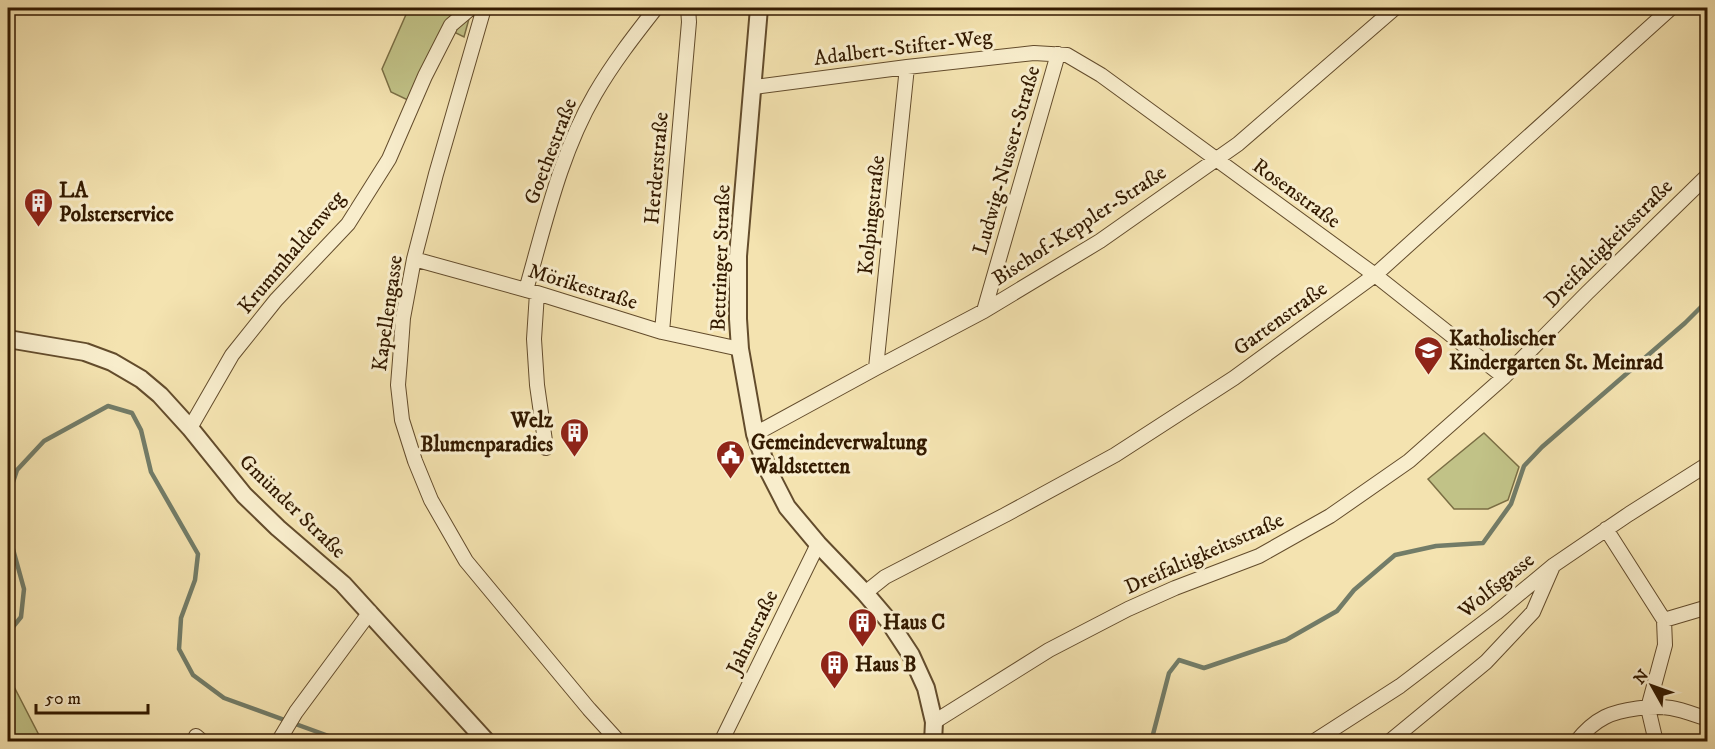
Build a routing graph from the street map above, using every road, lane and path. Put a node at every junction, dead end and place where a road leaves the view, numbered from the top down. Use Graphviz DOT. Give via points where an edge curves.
graph roads {
  1 [pos="471,8"];
  2 [pos="484,8"];
  3 [pos="656,8"];
  4 [pos="688,8"];
  5 [pos="759,8"];
  6 [pos="1395,8"];
  7 [pos="1671,8"];
  8 [pos="1058,54"];
  9 [pos="907,67"];
  10 [pos="754,87"];
  11 [pos="1217,160"];
  12 [pos="1707,175"];
  13 [pos="414,259"];
  14 [pos="1375,275"];
  15 [pos="532,291"];
  16 [pos="984,311"];
  17 [pos="662,332"];
  18 [pos="8,339"];
  19 [pos="740,349"];
  20 [pos="876,368"];
  21 [pos="1504,376"];
  22 [pos="190,428"];
  23 [pos="755,434"];
  24 [pos="546,448"];
  25 [pos="1707,464"];
  26 [pos="1606,530"];
  27 [pos="818,544"];
  28 [pos="1554,565"];
  29 [pos="865,593"];
  30 [pos="1707,607"];
  31 [pos="370,612"];
  32 [pos="1664,620"];
  33 [pos="1648,708"];
  34 [pos="1707,718"];
  35 [pos="934,722"];
  36 [pos="281,735"];
  37 [pos="723,738"];
  38 [pos="487,741"];
  39 [pos="619,741"];
  40 [pos="933,741"];
  41 [pos="1313,741"];
  42 [pos="1389,741"];
  43 [pos="1576,741"];
  44 [pos="1656,741"];
  1 -- 22 [label="street, Krummhaldenweg" via="451,25 388,159 348,224 276,300 232,355"];
  2 -- 13 [label="street, Kapellengasse"];
  3 -- 15 [label="street, Goethestraße" via="621,52 571,143 554,193"];
  4 -- 17 [label="street, Herderstraße"];
  5 -- 10 [label="street, Bettringer Straße"];
  6 -- 11 [label="street, Bischof-Keppler-Straße"];
  7 -- 14 [label="street, Gartenstraße"];
  8 -- 9 [label="street, Adalbert-Stifter-Weg" via="1034,53"];
  8 -- 11 [label="street, Rosenstraße" via="1101,75"];
  8 -- 16 [label="street, Ludwig-Nusser-Straße"];
  9 -- 10 [label="street, Adalbert-Stifter-Weg"];
  9 -- 20 [label="street, Kolpingstraße"];
  10 -- 19 [label="street, Bettringer Straße" via="738,256"];
  11 -- 14 [label="street, Rosenstraße"];
  11 -- 16 [label="street, Bischof-Keppler-Straße" via="1100,241"];
  12 -- 21 [label="street, Dreifaltigkeitsstraße"];
  13 -- 15 [label="street, Mörikestraße"];
  13 -- 39 [label="street, Kapellengasse" via="403,318 398,385 402,420 431,500 466,561"];
  14 -- 21 [label="street, Rosenstraße"];
  14 -- 29 [label="street, Gartenstraße" via="1234,378 1115,455 885,577"];
  15 -- 17 [label="street, Mörikestraße"];
  15 -- 24 [label="street, Goethestraße" via="537,386"];
  16 -- 20 [label="street, Bischof-Keppler-Straße"];
  17 -- 19 [label="street, Mörikestraße"];
  18 -- 22 [label="street, Gmünder Straße" via="85,352 112,362 160,395"];
  19 -- 23 [label="street, Bettringer Straße"];
  20 -- 23 [label="street, Bischof-Keppler-Straße"];
  21 -- 35 [label="street, Dreifaltigkeitsstraße" via="1409,461 1330,516 1259,556 1128,609 1049,650"];
  22 -- 31 [label="street, Gmünder Straße" via="244,495"];
  23 -- 27 [label="street, Bettringer Straße" via="787,507"];
  25 -- 26 [label="street, Wolfsgasse"];
  26 -- 28 [label="street, Wolfsgasse"];
  26 -- 32 [label="street"];
  27 -- 29 [label="street, Bettringer Straße"];
  27 -- 37 [label="street, Jahnstraße"];
  28 -- 41 [label="street, Wolfsgasse" via="1400,686"];
  28 -- 42 [label="street" via="1533,612 1486,662"];
  29 -- 35 [label="street, Bettringer Straße" via="911,655 926,688"];
  30 -- 32 [label="street"];
  31 -- 36 [label="street"];
  31 -- 38 [label="street, Gmünder Straße"];
  32 -- 33 [label="street" via="1665,645"];
  33 -- 34 [label="street" via="1670,708"];
  33 -- 43 [label="street" via="1606,716"];
  33 -- 44 [label="street"];
  35 -- 40 [label="street, Bettringer Straße"];
}
